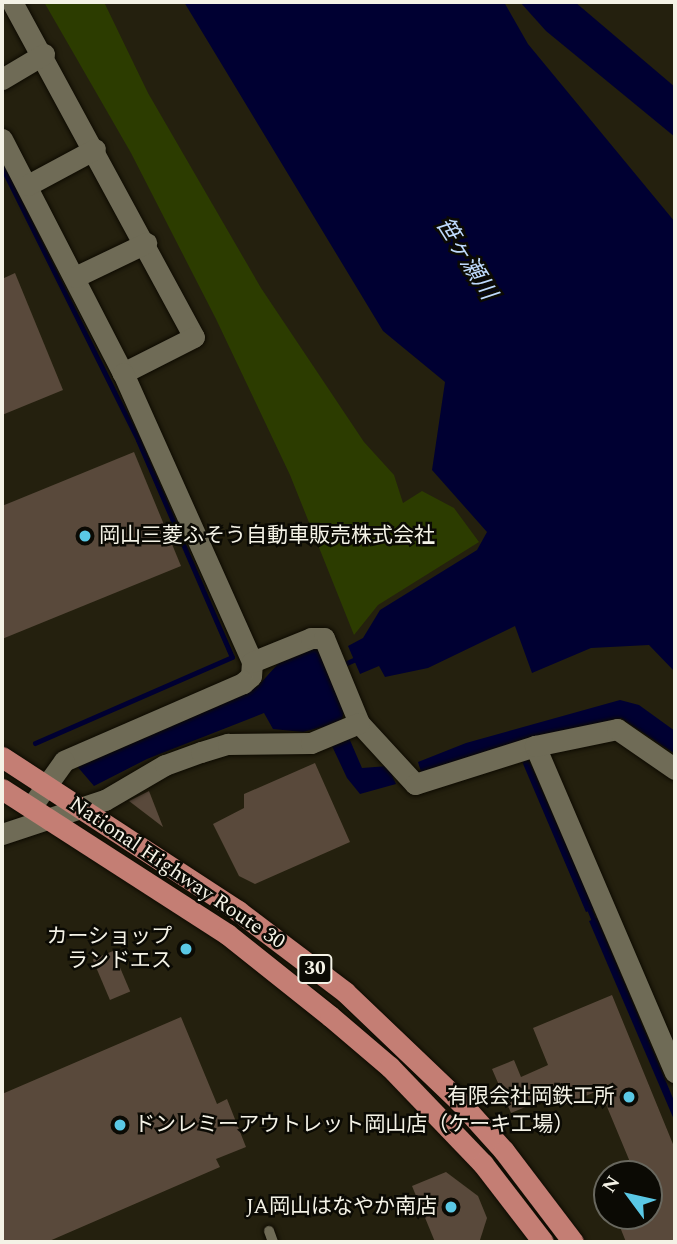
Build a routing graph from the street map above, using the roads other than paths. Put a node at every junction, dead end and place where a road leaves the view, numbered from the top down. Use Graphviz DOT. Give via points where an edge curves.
graph roads {
  1 [pos="12,2"];
  2 [pos="44,54"];
  3 [pos="2,79"];
  4 [pos="2,139"];
  5 [pos="95,149"];
  6 [pos="28,185"];
  7 [pos="146,243"];
  8 [pos="75,277"];
  9 [pos="123,373"];
  10 [pos="252,662"];
  11 [pos="353,726"];
  12 [pos="527,749"];
  13 [pos="2,757"];
  14 [pos="675,769"];
  15 [pos="46,785"];
  16 [pos="2,789"];
  17 [pos="31,807"];
  18 [pos="82,808"];
  19 [pos="50,818"];
  20 [pos="2,834"];
  21 [pos="675,1072"];
  22 [pos="542,1242"];
  23 [pos="573,1242"];
  1 -- 2 [label="street"];
  2 -- 3 [label="street"];
  2 -- 5 [label="street"];
  4 -- 6 [label="street"];
  5 -- 6 [label="street"];
  5 -- 7 [label="street"];
  6 -- 8 [label="street"];
  7 -- 8 [label="street"];
  7 -- 9 [label="street" via="194,337"];
  8 -- 9 [label="street"];
  9 -- 10 [label="street"];
  10 -- 11 [label="street" via="320,636 345,684"];
  10 -- 15 [label="street" via="251,676 243,683 64,761"];
  11 -- 12 [label="street" via="415,784"];
  11 -- 18 [label="street" via="298,745 228,744 165,765"];
  12 -- 14 [label="street" via="618,729"];
  12 -- 21 [label="street"];
  13 -- 15 [label="highway, National Highway Route 30 / 30"];
  15 -- 17 [label="street"];
  15 -- 18 [label="highway, National Highway Route 30 / 30"];
  16 -- 17 [label="highway, National Highway Route 30 / 30"];
  17 -- 19 [label="highway, National Highway Route 30 / 30"];
  18 -- 19 [label="street"];
  18 -- 23 [label="highway, National Highway Route 30 / 30" via="238,911 345,992 459,1101 504,1151"];
  19 -- 20 [label="street"];
  19 -- 22 [label="highway, National Highway Route 30 / 30" via="227,934 330,1016 390,1068 473,1154"];
}
